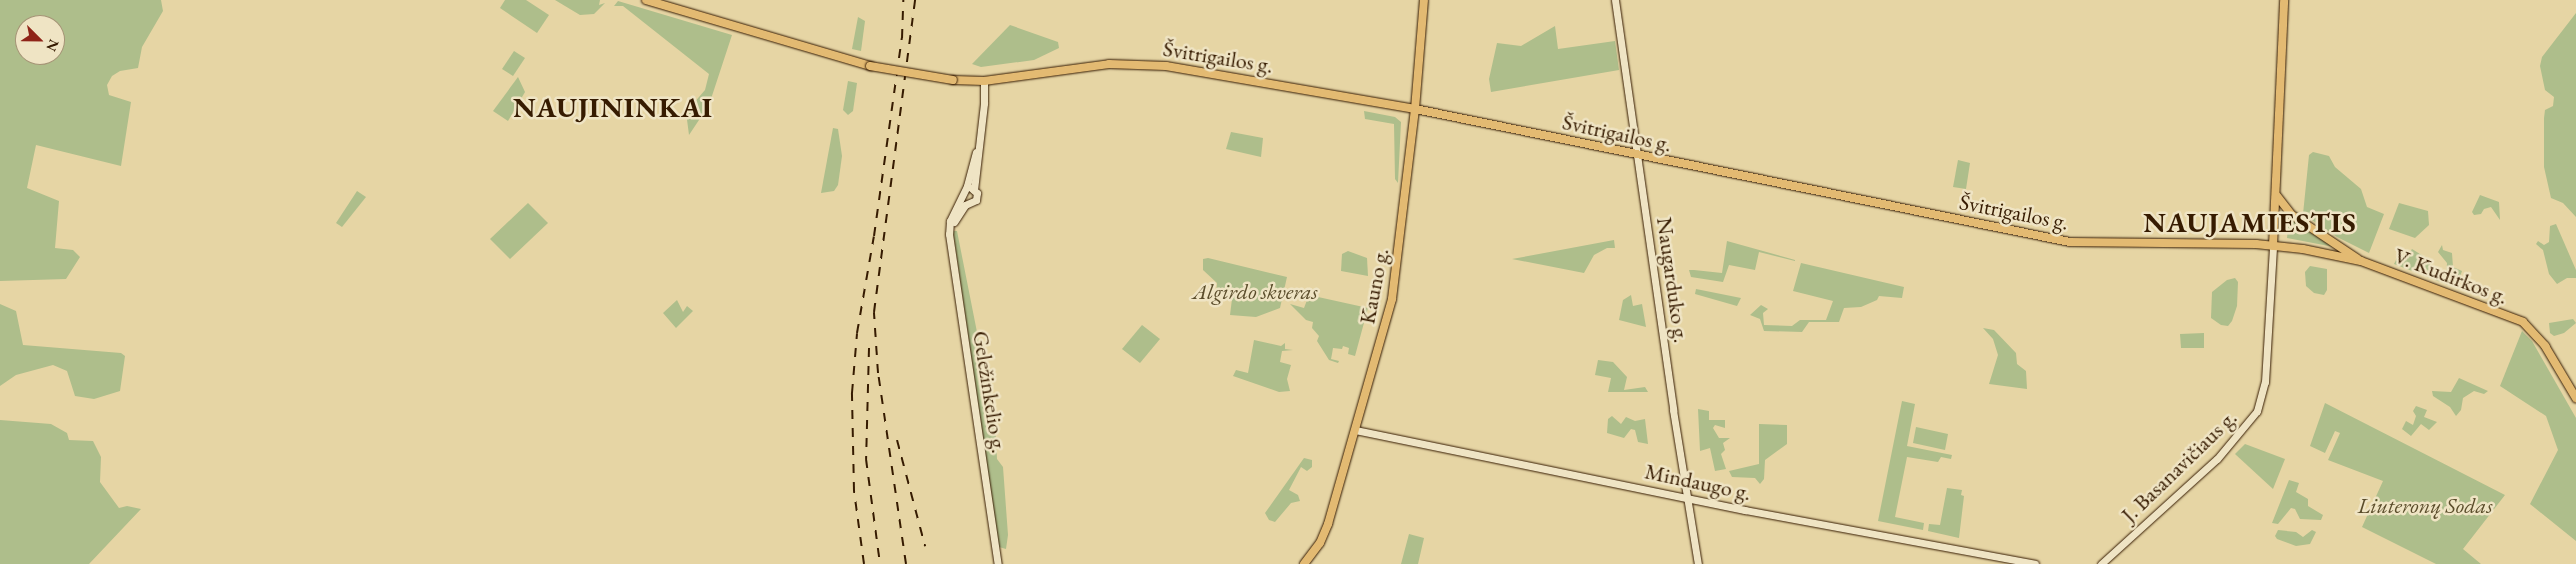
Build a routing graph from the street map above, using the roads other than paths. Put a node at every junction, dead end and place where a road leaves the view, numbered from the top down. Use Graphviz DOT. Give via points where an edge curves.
graph roads {
  1 [pos="646,0"];
  2 [pos="1424,0"];
  3 [pos="1615,0"];
  4 [pos="2284,0"];
  5 [pos="984,81"];
  6 [pos="1415,109"];
  7 [pos="976,152"];
  8 [pos="1639,156"];
  9 [pos="966,190"];
  10 [pos="974,190"];
  11 [pos="2277,196"];
  12 [pos="962,197"];
  13 [pos="969,203"];
  14 [pos="950,226"];
  15 [pos="2273,246"];
  16 [pos="2361,261"];
  17 [pos="2576,398"];
  18 [pos="1355,430"];
  19 [pos="1686,497"];
  20 [pos="998,564"];
  21 [pos="1304,564"];
  22 [pos="1698,564"];
  23 [pos="2035,564"];
  24 [pos="2101,564"];
  1 -- 5 [label="main road, Švitrigailos g., bridge" via="866,66 953,80"];
  2 -- 6 [label="main road, Kauno g."];
  3 -- 8 [label="main road, Naugarduko g."];
  4 -- 11 [label="main road, J. Basanavičiaus g."];
  5 -- 6 [label="main road, Švitrigailos g." via="1094,65 1153,64"];
  5 -- 7 [label="main road"];
  6 -- 8 [label="main road, Švitrigailos g."];
  6 -- 18 [label="main road, Kauno g." via="1393,294"];
  7 -- 9 [label="main road"];
  7 -- 10 [label="main road"];
  8 -- 15 [label="main road, Švitrigailos g." via="2070,242"];
  8 -- 19 [label="main road, Naugarduko g."];
  9 -- 10 [label="main road"];
  9 -- 12 [label="main road"];
  10 -- 13 [label="main road" via="976,198"];
  11 -- 15 [label="main road, J. Basanavičiaus g."];
  11 -- 16 [label="main road" via="2292,215"];
  12 -- 13 [label="main road"];
  12 -- 14 [label="main road, Geležinkelio g."];
  13 -- 14 [label="main road"];
  14 -- 20 [label="main road, Geležinkelio g."];
  15 -- 16 [label="main road, V. Kudirkos g."];
  15 -- 24 [label="main road, J. Basanavičiaus g." via="2265,382 2257,411 2210,466"];
  16 -- 17 [label="main road, V. Kudirkos g." via="2523,322 2545,346"];
  18 -- 19 [label="main road, Mindaugo g."];
  18 -- 21 [label="main road, Kauno g." via="1322,540"];
  19 -- 22 [label="main road, Naugarduko g."];
  19 -- 23 [label="main road, Mindaugo g."];
}
